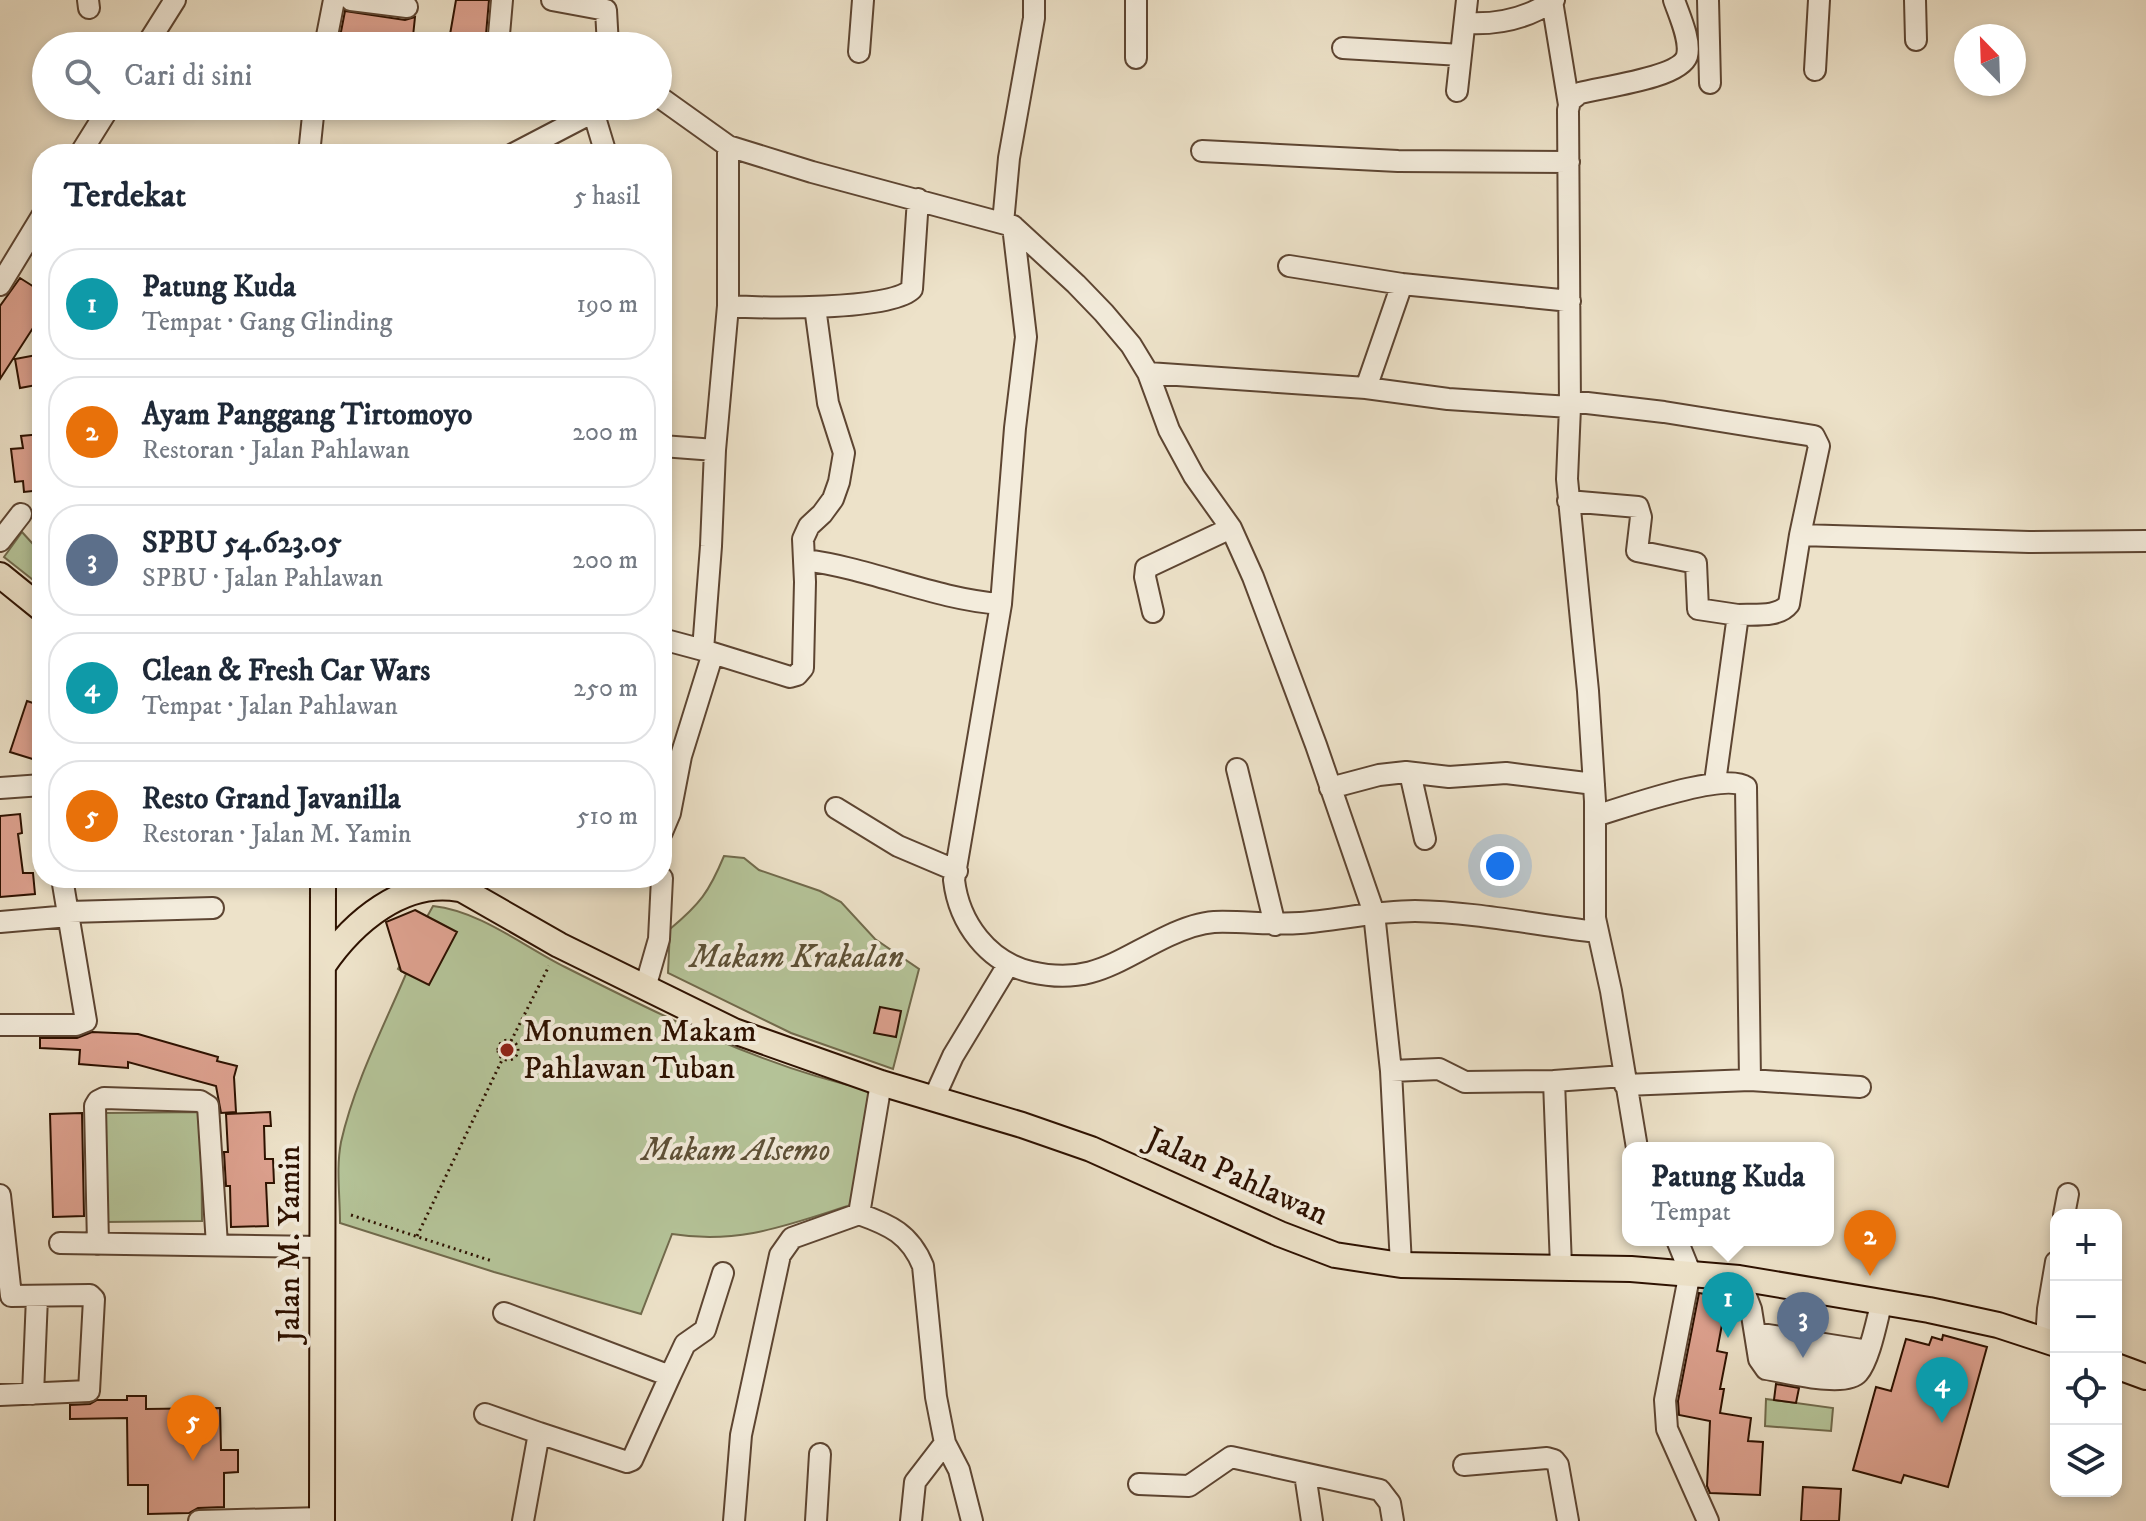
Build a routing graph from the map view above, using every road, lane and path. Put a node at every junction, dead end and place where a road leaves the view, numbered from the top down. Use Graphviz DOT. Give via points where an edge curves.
graph roads {
  1 [pos="175,0"];
  2 [pos="334,0"];
  3 [pos="351,0"];
  4 [pos="502,0"];
  5 [pos="552,0"];
  6 [pos="863,0"];
  7 [pos="1034,0"];
  8 [pos="1136,0"];
  9 [pos="1467,0"];
  10 [pos="1674,0"];
  11 [pos="1708,0"];
  12 [pos="1819,0"];
  13 [pos="1915,0"];
  14 [pos="1553,1"];
  15 [pos="602,4"];
  16 [pos="407,7"];
  17 [pos="1465,23"];
  18 [pos="155,32"];
  19 [pos="328,32"];
  20 [pos="499,32"];
  21 [pos="608,32"];
  22 [pos="1916,40"];
  23 [pos="1343,48"];
  24 [pos="859,52"];
  25 [pos="1461,55"];
  26 [pos="1136,58"];
  27 [pos="1815,70"];
  28 [pos="1710,83"];
  29 [pos="1457,91"];
  30 [pos="1569,105"];
  31 [pos="672,106"];
  32 [pos="101,120"];
  33 [pos="313,120"];
  34 [pos="578,120"];
  35 [pos="601,120"];
  36 [pos="86,144"];
  37 [pos="310,144"];
  38 [pos="532,144"];
  39 [pos="604,144"];
  40 [pos="728,146"];
  41 [pos="1202,151"];
  42 [pos="1569,162"];
  43 [pos="918,199"];
  44 [pos="1008,224"];
  45 [pos="32,232"];
  46 [pos="1289,266"];
  47 [pos="1402,284"];
  48 [pos="0,285"];
  49 [pos="1570,301"];
  50 [pos="728,306"];
  51 [pos="815,307"];
  52 [pos="1148,373"];
  53 [pos="1366,388"];
  54 [pos="1570,404"];
  55 [pos="672,447"];
  56 [pos="715,450"];
  57 [pos="1568,501"];
  58 [pos="21,514"];
  59 [pos="1231,528"];
  60 [pos="1800,535"];
  61 [pos="0,541"];
  62 [pos="2146,541"];
  63 [pos="804,560"];
  64 [pos="0,575"];
  65 [pos="32,601"];
  66 [pos="1001,604"];
  67 [pos="1153,612"];
  68 [pos="1738,615"];
  69 [pos="672,642"];
  70 [pos="708,652"];
  71 [pos="1237,769"];
  72 [pos="1410,773"];
  73 [pos="1715,782"];
  74 [pos="1594,784"];
  75 [pos="32,786"];
  76 [pos="0,788"];
  77 [pos="1330,788"];
  78 [pos="672,803"];
  79 [pos="836,808"];
  80 [pos="1595,816"];
  81 [pos="1425,839"];
  82 [pos="957,871"];
  83 [pos="64,888"];
  84 [pos="323,888"];
  85 [pos="424,888"];
  86 [pos="458,888"];
  87 [pos="662,888"];
  88 [pos="213,908"];
  89 [pos="1374,913"];
  90 [pos="69,914"];
  91 [pos="0,922"];
  92 [pos="1275,925"];
  93 [pos="1597,932"];
  94 [pos="559,945"];
  95 [pos="1008,965"];
  96 [pos="323,966"];
  97 [pos="645,988"];
  98 [pos="0,1025"];
  99 [pos="511,1041"];
  100 [pos="503,1058"];
  101 [pos="1391,1071"];
  102 [pos="1624,1080"];
  103 [pos="1750,1080"];
  104 [pos="1554,1081"];
  105 [pos="881,1083"];
  106 [pos="1860,1087"];
  107 [pos="934,1098"];
  108 [pos="1636,1142"];
  109 [pos="2068,1194"];
  110 [pos="0,1195"];
  111 [pos="2065,1209"];
  112 [pos="859,1214"];
  113 [pos="351,1215"];
  114 [pos="417,1236"];
  115 [pos="60,1243"];
  116 [pos="98,1244"];
  117 [pos="217,1245"];
  118 [pos="1679,1246"];
  119 [pos="322,1247"];
  120 [pos="492,1261"];
  121 [pos="1401,1265"];
  122 [pos="1561,1267"];
  123 [pos="1690,1272"];
  124 [pos="723,1273"];
  125 [pos="1739,1278"];
  126 [pos="37,1297"];
  127 [pos="2050,1297"];
  128 [pos="1882,1301"];
  129 [pos="504,1313"];
  130 [pos="2050,1331"];
  131 [pos="1756,1342"];
  132 [pos="2050,1342"];
  133 [pos="1865,1358"];
  134 [pos="2122,1368"];
  135 [pos="670,1376"];
  136 [pos="2146,1377"];
  137 [pos="33,1394"];
  138 [pos="0,1395"];
  139 [pos="485,1414"];
  140 [pos="539,1433"];
  141 [pos="945,1443"];
  142 [pos="820,1454"];
  143 [pos="1464,1465"];
  144 [pos="1305,1474"];
  145 [pos="1139,1484"];
  146 [pos="322,1520"];
  147 [pos="199,1521"];
  148 [pos="523,1521"];
  149 [pos="734,1521"];
  150 [pos="816,1521"];
  151 [pos="911,1521"];
  152 [pos="972,1521"];
  153 [pos="1312,1521"];
  154 [pos="1393,1521"];
  155 [pos="1568,1521"];
  156 [pos="1708,1521"];
  1 -- 18 [label="street"];
  2 -- 19 [label="street"];
  3 -- 16 [label="street"];
  4 -- 20 [label="street"];
  5 -- 15 [label="street"];
  6 -- 24 [label="street"];
  7 -- 44 [label="street" via="1009,158"];
  8 -- 26 [label="street"];
  9 -- 17 [label="street"];
  10 -- 30 [label="street" via="1687,45 1682,64 1580,93"];
  11 -- 28 [label="street"];
  12 -- 27 [label="street"];
  13 -- 22 [label="street"];
  14 -- 17 [label="street" via="1536,13 1489,25"];
  14 -- 30 [label="street"];
  15 -- 21 [label="street"];
  17 -- 25 [label="street"];
  23 -- 25 [label="street"];
  25 -- 29 [label="street"];
  30 -- 42 [label="street"];
  31 -- 40 [label="street"];
  32 -- 36 [label="street"];
  33 -- 37 [label="street"];
  34 -- 38 [label="street"];
  35 -- 39 [label="street"];
  40 -- 43 [label="street"];
  40 -- 50 [label="street"];
  41 -- 42 [label="street" via="1398,161"];
  42 -- 49 [label="street"];
  43 -- 44 [label="street"];
  43 -- 51 [label="street" via="911,292"];
  44 -- 52 [label="street" via="1104,313"];
  44 -- 66 [label="street" via="1026,337"];
  45 -- 48 [label="street"];
  46 -- 47 [label="street"];
  47 -- 49 [label="street"];
  47 -- 53 [label="street"];
  49 -- 54 [label="street"];
  50 -- 51 [label="street"];
  50 -- 56 [label="street"];
  51 -- 63 [label="street" via="828,403 844,453 833,499 803,539"];
  52 -- 53 [label="street"];
  52 -- 59 [label="street" via="1169,430"];
  53 -- 54 [label="street" via="1448,399"];
  54 -- 57 [label="street"];
  54 -- 60 [label="street" via="1664,412 1814,436 1819,446"];
  55 -- 56 [label="street"];
  56 -- 70 [label="street"];
  57 -- 68 [label="street" via="1638,507 1637,551 1696,563 1698,609"];
  57 -- 74 [label="street"];
  58 -- 61 [label="street"];
  59 -- 67 [label="street" via="1147,566"];
  59 -- 77 [label="street"];
  60 -- 62 [label="street"];
  60 -- 68 [label="street" via="1785,610"];
  63 -- 66 [label="street" via="849,567 960,599"];
  63 -- 70 [label="street" via="800,672 790,677"];
  64 -- 65 [label="main road"];
  66 -- 82 [label="street"];
  68 -- 73 [label="street"];
  69 -- 70 [label="street"];
  70 -- 78 [label="street"];
  71 -- 92 [label="street"];
  72 -- 74 [label="street" via="1506,773"];
  72 -- 77 [label="street"];
  72 -- 81 [label="street"];
  73 -- 80 [label="street"];
  73 -- 103 [label="street" via="1746,787"];
  74 -- 80 [label="street"];
  75 -- 76 [label="street"];
  77 -- 89 [label="street"];
  79 -- 82 [label="street" via="898,846"];
  80 -- 93 [label="street"];
  82 -- 95 [label="street" via="956,891 966,917 980,942"];
  83 -- 90 [label="street"];
  84 -- 96 [label="main road, Jalan M. Yamin"];
  85 -- 96 [label="main road" via="396,899 352,932"];
  86 -- 94 [label="main road, Jalan Pahlawan"];
  87 -- 97 [label="street" via="659,939"];
  88 -- 90 [label="street"];
  89 -- 92 [label="street"];
  89 -- 93 [label="street" via="1459,914"];
  89 -- 101 [label="street"];
  90 -- 91 [label="street"];
  90 -- 98 [label="street" via="86,1021"];
  92 -- 95 [label="street" via="1197,925 1083,976"];
  93 -- 102 [label="street"];
  94 -- 97 [label="main road, Jalan Pahlawan"];
  94 -- 99 [label="path"];
  95 -- 107 [label="street"];
  96 -- 119 [label="main road, Jalan M. Yamin"];
  97 -- 105 [label="main road, Jalan Pahlawan" via="734,1031"];
  99 -- 100 [label="path" via="499,1047"];
  99 -- 100 [label="path" via="517,1054"];
  100 -- 114 [label="path"];
  101 -- 104 [label="street" via="1439,1069 1465,1082"];
  101 -- 121 [label="street"];
  102 -- 103 [label="street"];
  102 -- 104 [label="street"];
  102 -- 108 [label="street"];
  103 -- 106 [label="street"];
  104 -- 122 [label="street"];
  105 -- 107 [label="main road, Jalan Pahlawan"];
  105 -- 112 [label="street"];
  107 -- 121 [label="main road, Jalan Pahlawan" via="1091,1149 1318,1249"];
  109 -- 111 [label="street"];
  110 -- 126 [label="street" via="10,1294"];
  112 -- 141 [label="street" via="906,1237 920,1258"];
  112 -- 149 [label="street" via="792,1238 780,1255 741,1435"];
  113 -- 114 [label="path"];
  114 -- 120 [label="path"];
  115 -- 116 [label="street"];
  116 -- 117 [label="street"];
  116 -- 117 [label="street" via="95,1106 104,1098 200,1101 208,1106"];
  117 -- 119 [label="street"];
  118 -- 123 [label="street"];
  119 -- 146 [label="main road, Jalan M. Yamin"];
  121 -- 122 [label="main road, Jalan Pahlawan"];
  122 -- 123 [label="main road, Jalan Pahlawan"];
  123 -- 125 [label="main road, Jalan Pahlawan"];
  123 -- 156 [label="street" via="1664,1416"];
  124 -- 135 [label="street" via="705,1330 685,1344"];
  125 -- 128 [label="main road, Jalan Pahlawan"];
  125 -- 131 [label="street"];
  126 -- 137 [label="street"];
  126 -- 137 [label="street" via="94,1298 90,1386 84,1392"];
  127 -- 130 [label="street"];
  128 -- 132 [label="main road, Jalan Pahlawan"];
  128 -- 133 [label="street"];
  129 -- 135 [label="street"];
  131 -- 133 [label="street"];
  131 -- 133 [label="street" via="1764,1369 1835,1379 1855,1376"];
  134 -- 136 [label="main road"];
  135 -- 140 [label="street" via="632,1460"];
  137 -- 138 [label="street"];
  139 -- 140 [label="street"];
  140 -- 148 [label="street"];
  141 -- 151 [label="street" via="915,1482"];
  141 -- 152 [label="street" via="959,1470"];
  142 -- 150 [label="street"];
  143 -- 155 [label="street" via="1554,1460"];
  144 -- 145 [label="street" via="1231,1457 1189,1486"];
  144 -- 153 [label="street"];
  144 -- 154 [label="street" via="1380,1490 1390,1503"];
  146 -- 147 [label="street"];
}
